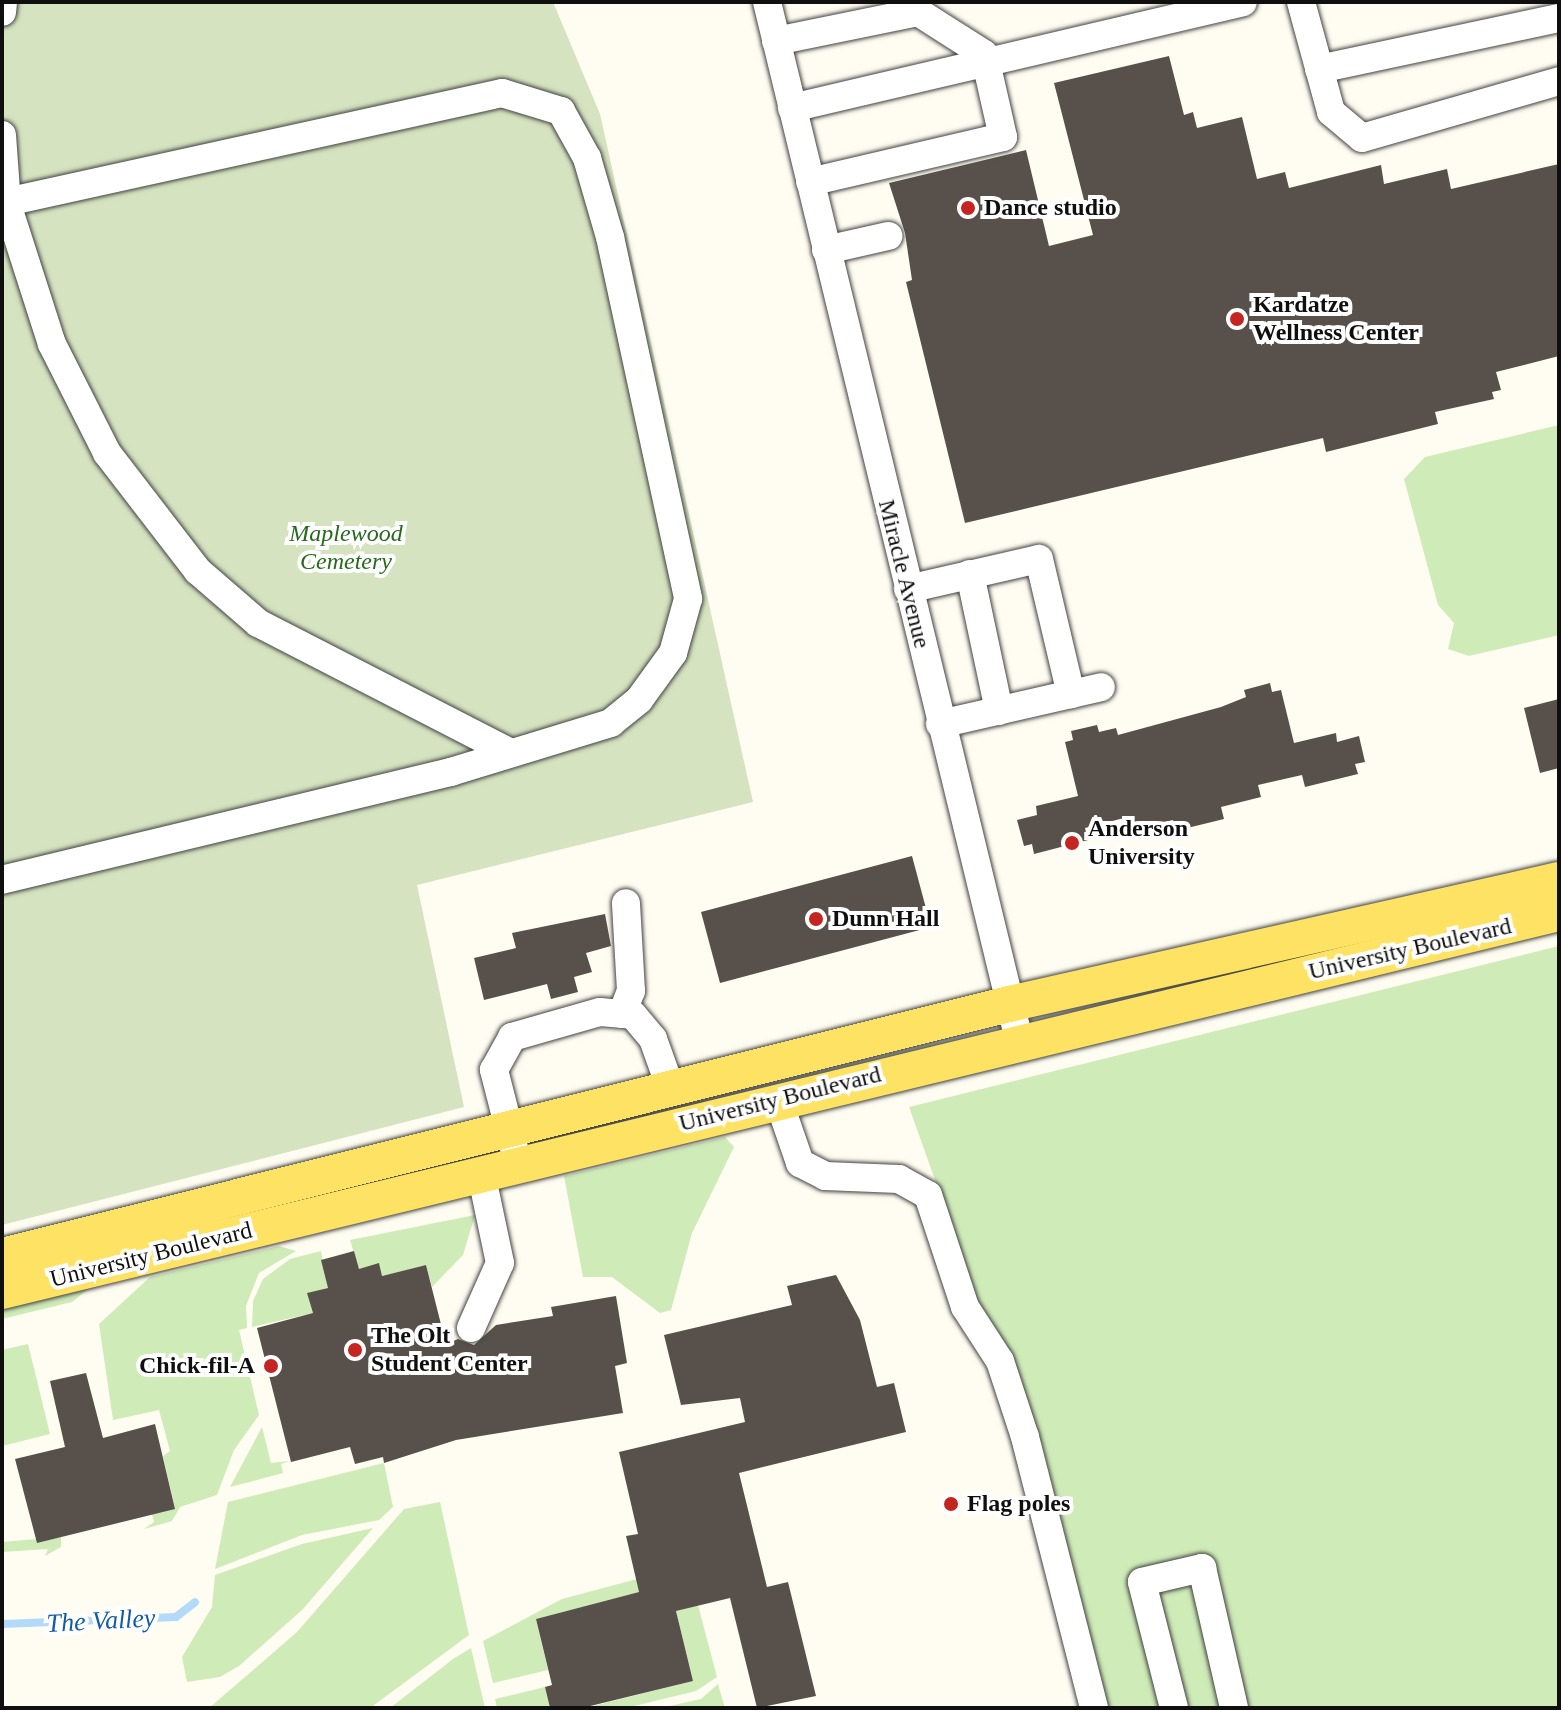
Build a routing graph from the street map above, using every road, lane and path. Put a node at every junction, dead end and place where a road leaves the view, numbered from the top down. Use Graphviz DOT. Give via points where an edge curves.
graph roads {
  1 [pos="3,2"];
  2 [pos="767,2"];
  3 [pos="1243,2"];
  4 [pos="1306,3"];
  5 [pos="2,12"];
  6 [pos="1559,18"];
  7 [pos="776,41"];
  8 [pos="986,62"];
  9 [pos="1319,69"];
  10 [pos="1559,81"];
  11 [pos="792,108"];
  12 [pos="2,135"];
  13 [pos="810,182"];
  14 [pos="4,207"];
  15 [pos="888,236"];
  16 [pos="826,250"];
  17 [pos="970,574"];
  18 [pos="908,589"];
  19 [pos="1101,687"];
  20 [pos="1071,694"];
  21 [pos="999,711"];
  22 [pos="940,724"];
  23 [pos="511,753"];
  24 [pos="2,880"];
  25 [pos="1559,880"];
  26 [pos="626,903"];
  27 [pos="1559,913"];
  28 [pos="1009,1004"];
  29 [pos="622,1014"];
  30 [pos="1019,1040"];
  31 [pos="672,1092"];
  32 [pos="778,1099"];
  33 [pos="514,1148"];
  34 [pos="481,1173"];
  35 [pos="2,1256"];
  36 [pos="2,1291"];
  37 [pos="471,1328"];
  38 [pos="1094,1708"];
  39 [pos="1174,1708"];
  40 [pos="1234,1708"];
  1 -- 5 [label="lane"];
  2 -- 7 [label="lane, Miracle Avenue"];
  3 -- 8 [label="lane"];
  4 -- 9 [label="lane"];
  6 -- 9 [label="lane"];
  7 -- 8 [label="lane" via="918,12 984,54"];
  7 -- 11 [label="lane, Miracle Avenue"];
  8 -- 11 [label="lane"];
  8 -- 13 [label="lane" via="1003,137"];
  9 -- 10 [label="lane" via="1331,112 1362,138"];
  11 -- 13 [label="lane, Miracle Avenue"];
  12 -- 14 [label="lane"];
  13 -- 16 [label="lane, Miracle Avenue"];
  14 -- 23 [label="lane" via="52,344 107,453 198,571 258,623"];
  14 -- 23 [label="lane" via="502,93 561,111 587,158 610,237 688,599 673,653 639,700 611,723"];
  15 -- 16 [label="lane"];
  16 -- 18 [label="lane, Miracle Avenue"];
  17 -- 18 [label="lane"];
  17 -- 20 [label="lane" via="1039,559"];
  17 -- 21 [label="lane"];
  18 -- 22 [label="lane, Miracle Avenue"];
  19 -- 20 [label="lane"];
  20 -- 21 [label="lane"];
  21 -- 22 [label="lane"];
  22 -- 28 [label="lane, Miracle Avenue"];
  23 -- 24 [label="lane"];
  25 -- 28 [label="main road, University Boulevard"];
  26 -- 29 [label="lane" via="631,991"];
  27 -- 30 [label="main road, University Boulevard"];
  28 -- 30 [label="lane, Miracle Avenue"];
  28 -- 31 [label="main road, University Boulevard"];
  29 -- 31 [label="lane" via="633,1015 653,1039"];
  29 -- 33 [label="lane" via="573,1017 512,1037 494,1070"];
  30 -- 32 [label="main road, University Boulevard"];
  31 -- 33 [label="main road, University Boulevard"];
  32 -- 33 [label="main road, University Boulevard"];
  32 -- 38 [label="lane" via="800,1163 825,1176 899,1179 928,1195 965,1307 1000,1361"];
  33 -- 34 [label="main road, University Boulevard"];
  33 -- 35 [label="main road, University Boulevard"];
  34 -- 36 [label="main road, University Boulevard"];
  34 -- 37 [label="lane" via="500,1263"];
  39 -- 40 [label="lane" via="1142,1582 1202,1568"];
}
